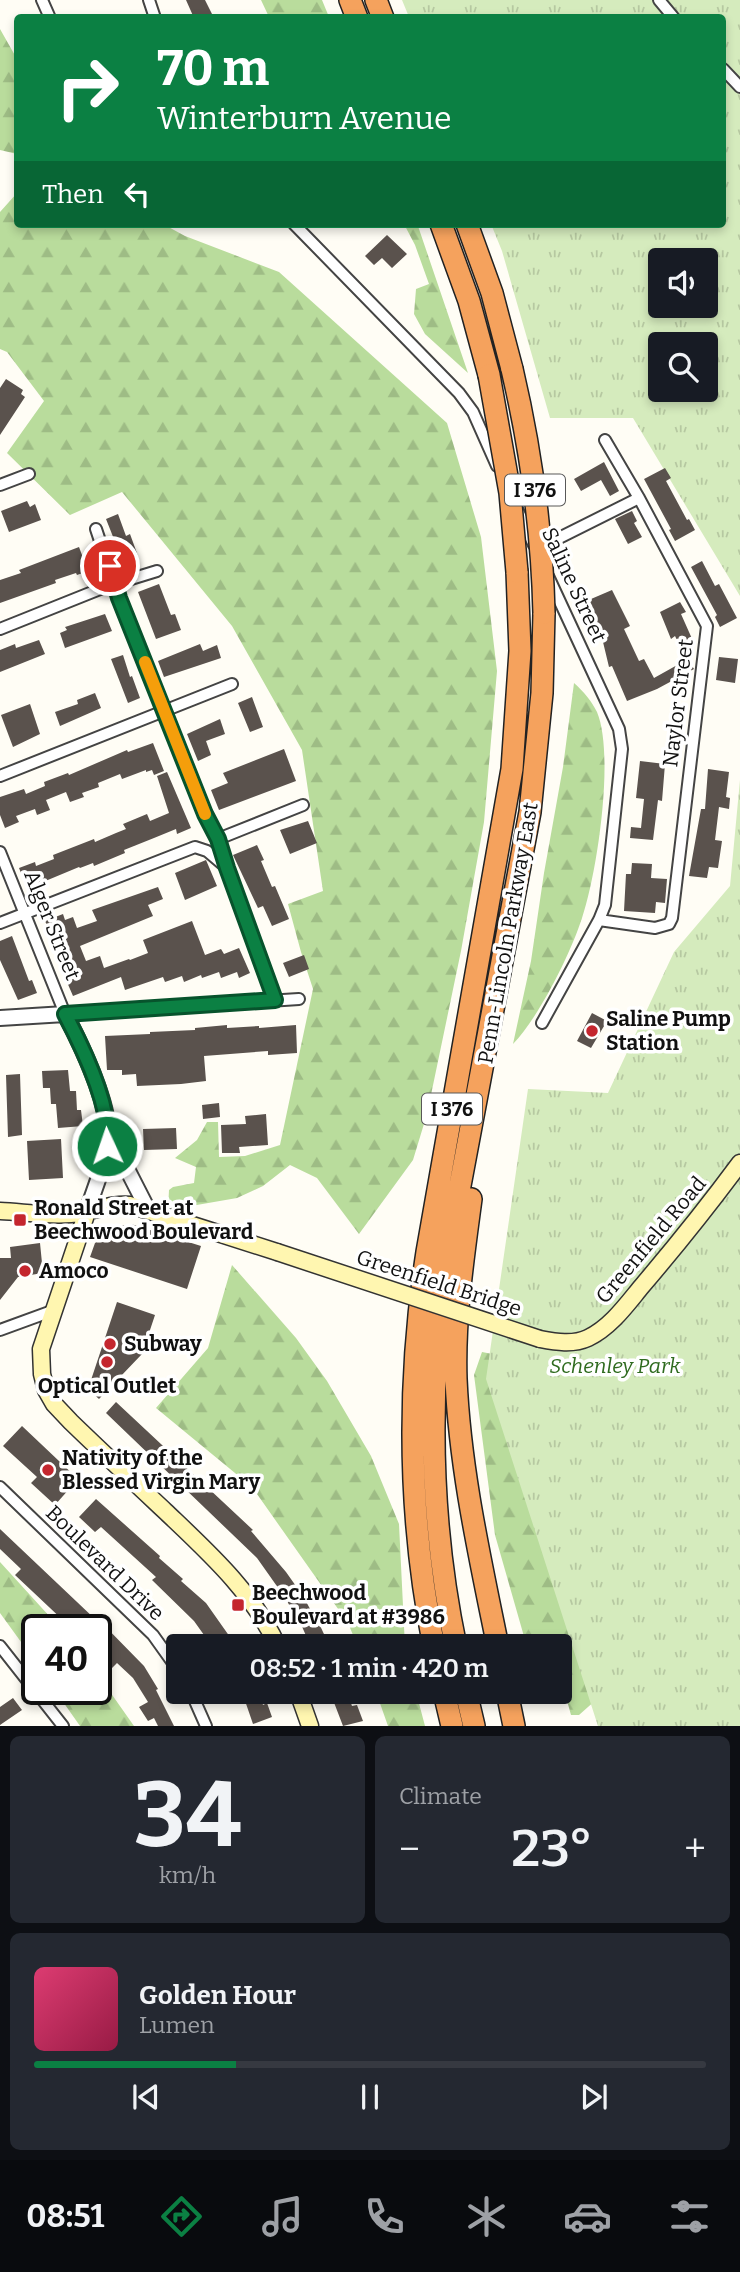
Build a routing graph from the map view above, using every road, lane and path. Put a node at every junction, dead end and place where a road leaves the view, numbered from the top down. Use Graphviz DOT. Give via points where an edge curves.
graph roads {
  1 [pos="659,0"];
  2 [pos="671,14"];
  3 [pos="726,72"];
  4 [pos="740,88"];
  5 [pos="298,228"];
  6 [pos="442,228"];
  7 [pos="468,228"];
  8 [pos="605,440"];
  9 [pos="29,474"];
  10 [pos="0,485"];
  11 [pos="639,498"];
  12 [pos="96,529"];
  13 [pos="536,550"];
  14 [pos="157,571"];
  15 [pos="116,585"];
  16 [pos="0,629"];
  17 [pos="232,684"];
  18 [pos="165,712"];
  19 [pos="0,776"];
  20 [pos="303,805"];
  21 [pos="218,839"];
  22 [pos="0,852"];
  23 [pos="227,868"];
  24 [pos="25,913"];
  25 [pos="599,920"];
  26 [pos="0,923"];
  27 [pos="299,999"];
  28 [pos="275,1000"];
  29 [pos="496,1003"];
  30 [pos="65,1014"];
  31 [pos="0,1018"];
  32 [pos="542,1023"];
  33 [pos="108,1138"];
  34 [pos="740,1163"];
  35 [pos="148,1210"];
  36 [pos="0,1211"];
  37 [pos="87,1212"];
  38 [pos="52,1311"];
  39 [pos="0,1330"];
  40 [pos="589,1337"];
  41 [pos="0,1488"];
  42 [pos="272,1634"];
  43 [pos="433,1634"];
  44 [pos="454,1634"];
  45 [pos="495,1634"];
  46 [pos="0,1646"];
  47 [pos="166,1653"];
  48 [pos="196,1704"];
  49 [pos="302,1704"];
  50 [pos="447,1704"];
  51 [pos="469,1704"];
  52 [pos="509,1704"];
  53 [pos="63,1726"];
  54 [pos="206,1726"];
  55 [pos="310,1726"];
  56 [pos="452,1726"];
  57 [pos="474,1726"];
  58 [pos="514,1726"];
  1 -- 2 [label="street"];
  3 -- 4 [label="street"];
  5 -- 13 [label="street, Saline Street" via="467,402"];
  6 -- 43 [label="highway, Penn-Lincoln Parkway East / I 376, bridge" via="489,375 510,493 520,651 512,769 418,1322 415,1499"];
  7 -- 29 [label="highway, Penn-Lincoln Parkway East / I 376, bridge" via="512,369 529,450 543,572 536,772"];
  8 -- 11 [label="street, Naylor Street"];
  9 -- 10 [label="street"];
  11 -- 13 [label="street"];
  11 -- 25 [label="street, Naylor Street" via="707,626 672,918 669,924 655,928"];
  12 -- 15 [label="street"];
  13 -- 25 [label="street, Saline Street" via="622,739 608,891"];
  14 -- 15 [label="street"];
  15 -- 16 [label="street"];
  15 -- 18 [label="street"];
  17 -- 18 [label="street"];
  18 -- 19 [label="street"];
  18 -- 21 [label="street"];
  20 -- 21 [label="street"];
  21 -- 23 [label="street"];
  22 -- 24 [label="street, Alger Street"];
  23 -- 24 [label="street" via="195,846"];
  23 -- 28 [label="street"];
  24 -- 26 [label="street"];
  24 -- 30 [label="street, Alger Street"];
  25 -- 32 [label="street, Saline Street"];
  27 -- 28 [label="street"];
  28 -- 30 [label="street"];
  29 -- 44 [label="highway, Penn-Lincoln Parkway East / I 376" via="447,1255 436,1358 436,1498"];
  29 -- 45 [label="highway" via="461,1282 456,1377 465,1478"];
  30 -- 31 [label="street"];
  30 -- 33 [label="street, Alger Street" via="100,1097"];
  33 -- 35 [label="street"];
  33 -- 37 [label="street, Alger Street"];
  34 -- 40 [label="main road, Greenfield Road" via="619,1313"];
  35 -- 37 [label="main road, Greenfield Bridge" via="123,1204"];
  35 -- 40 [label="main road, Greenfield Bridge, bridge" via="540,1339 565,1342"];
  36 -- 37 [label="main road, Greenfield Bridge"];
  37 -- 38 [label="main road"];
  38 -- 39 [label="street"];
  38 -- 42 [label="main road" via="41,1349 42,1374 54,1404 216,1559"];
  41 -- 47 [label="street, Boulevard Drive" via="153,1635"];
  46 -- 53 [label="street"];
  48 -- 54 [label="street"];
  49 -- 55 [label="main road"];
  50 -- 56 [label="highway"];
  51 -- 57 [label="highway"];
  52 -- 58 [label="highway"];
}
